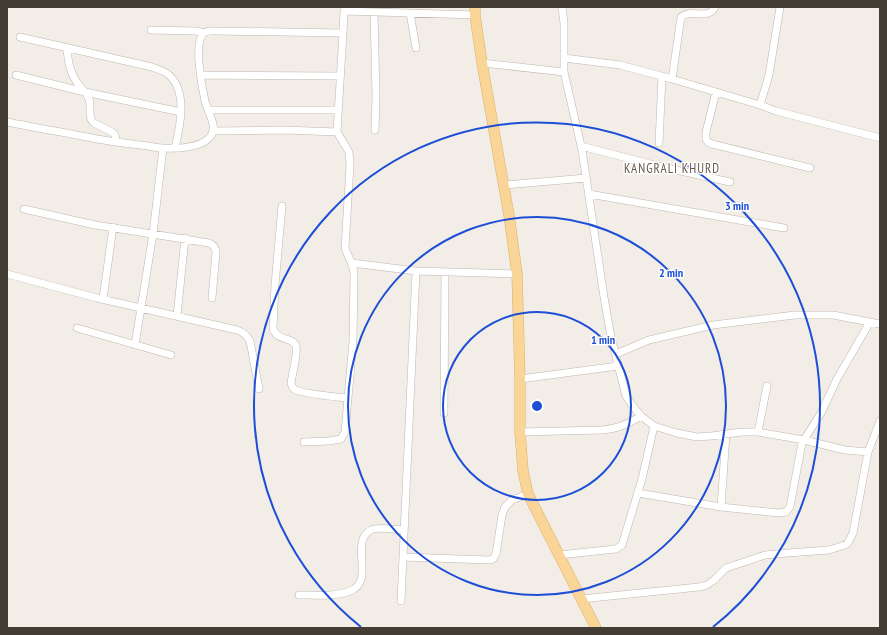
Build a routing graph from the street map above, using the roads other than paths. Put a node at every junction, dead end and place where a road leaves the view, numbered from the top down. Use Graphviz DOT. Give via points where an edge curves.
graph roads {
  1 [pos="562,7"];
  2 [pos="715,7"];
  3 [pos="780,7"];
  4 [pos="344,9"];
  5 [pos="393,10"];
  6 [pos="475,11"];
  7 [pos="374,12"];
  8 [pos="410,13"];
  9 [pos="151,30"];
  10 [pos="204,33"];
  11 [pos="343,33"];
  12 [pos="20,37"];
  13 [pos="67,48"];
  14 [pos="416,48"];
  15 [pos="564,58"];
  16 [pos="482,63"];
  17 [pos="564,72"];
  18 [pos="16,75"];
  19 [pos="200,75"];
  20 [pos="340,76"];
  21 [pos="662,76"];
  22 [pos="672,79"];
  23 [pos="85,92"];
  24 [pos="716,92"];
  25 [pos="760,105"];
  26 [pos="208,110"];
  27 [pos="338,110"];
  28 [pos="181,112"];
  29 [pos="7,122"];
  30 [pos="375,130"];
  31 [pos="213,131"];
  32 [pos="337,132"];
  33 [pos="880,138"];
  34 [pos="116,142"];
  35 [pos="659,143"];
  36 [pos="581,146"];
  37 [pos="163,148"];
  38 [pos="175,148"];
  39 [pos="810,168"];
  40 [pos="586,178"];
  41 [pos="730,182"];
  42 [pos="504,185"];
  43 [pos="589,194"];
  44 [pos="282,206"];
  45 [pos="24,209"];
  46 [pos="113,227"];
  47 [pos="784,228"];
  48 [pos="153,234"];
  49 [pos="185,238"];
  50 [pos="352,262"];
  51 [pos="416,271"];
  52 [pos="445,272"];
  53 [pos="7,274"];
  54 [pos="517,274"];
  55 [pos="212,298"];
  56 [pos="103,300"];
  57 [pos="141,307"];
  58 [pos="177,316"];
  59 [pos="870,322"];
  60 [pos="880,324"];
  61 [pos="77,328"];
  62 [pos="135,345"];
  63 [pos="616,354"];
  64 [pos="171,355"];
  65 [pos="618,366"];
  66 [pos="520,380"];
  67 [pos="767,386"];
  68 [pos="259,389"];
  69 [pos="348,398"];
  70 [pos="444,413"];
  71 [pos="641,416"];
  72 [pos="880,420"];
  73 [pos="654,426"];
  74 [pos="520,432"];
  75 [pos="758,432"];
  76 [pos="726,434"];
  77 [pos="804,440"];
  78 [pos="304,442"];
  79 [pos="868,452"];
  80 [pos="638,493"];
  81 [pos="528,494"];
  82 [pos="721,507"];
  83 [pos="404,530"];
  84 [pos="559,555"];
  85 [pos="403,557"];
  86 [pos="299,595"];
  87 [pos="581,599"];
  88 [pos="401,601"];
  89 [pos="596,628"];
  1 -- 15 [label="street"];
  2 -- 22 [label="street" via="708,14 683,14 681,17"];
  3 -- 25 [label="street" via="769,75"];
  4 -- 7 [label="street"];
  4 -- 11 [label="street"];
  5 -- 7 [label="street"];
  5 -- 8 [label="street"];
  6 -- 8 [label="street"];
  6 -- 16 [label="main road"];
  7 -- 30 [label="street"];
  8 -- 14 [label="street"];
  9 -- 10 [label="street"];
  10 -- 11 [label="street"];
  10 -- 19 [label="street" via="199,43"];
  11 -- 20 [label="street"];
  12 -- 13 [label="street"];
  13 -- 23 [label="street" via="70,69"];
  13 -- 28 [label="street" via="163,71 176,85"];
  15 -- 17 [label="street"];
  15 -- 21 [label="street" via="620,65"];
  16 -- 17 [label="street"];
  16 -- 42 [label="main road"];
  17 -- 36 [label="street"];
  18 -- 23 [label="street"];
  19 -- 20 [label="street"];
  19 -- 26 [label="street"];
  20 -- 27 [label="street"];
  21 -- 22 [label="street"];
  21 -- 35 [label="street"];
  22 -- 24 [label="street"];
  23 -- 28 [label="street"];
  23 -- 34 [label="street" via="89,97 92,121 112,132"];
  24 -- 25 [label="street"];
  24 -- 39 [label="street" via="706,132 708,142"];
  25 -- 33 [label="street"];
  26 -- 27 [label="street"];
  26 -- 31 [label="street"];
  27 -- 32 [label="street"];
  28 -- 38 [label="street"];
  29 -- 34 [label="street"];
  31 -- 32 [label="street"];
  31 -- 38 [label="street" via="210,138 199,145"];
  32 -- 50 [label="street" via="349,152 345,248"];
  34 -- 37 [label="street"];
  36 -- 40 [label="street"];
  36 -- 41 [label="street"];
  37 -- 38 [label="street"];
  37 -- 48 [label="street"];
  40 -- 42 [label="street"];
  40 -- 43 [label="street"];
  42 -- 54 [label="main road"];
  43 -- 47 [label="street"];
  43 -- 63 [label="street" via="604,297"];
  44 -- 69 [label="street" via="273,328 276,335 296,346 292,387 298,391"];
  45 -- 46 [label="street"];
  46 -- 48 [label="street"];
  46 -- 56 [label="street"];
  48 -- 49 [label="street"];
  48 -- 57 [label="street"];
  49 -- 55 [label="street" via="213,244 216,249"];
  49 -- 58 [label="street"];
  50 -- 51 [label="street"];
  50 -- 69 [label="street" via="353,341"];
  51 -- 52 [label="street"];
  51 -- 83 [label="street"];
  52 -- 54 [label="street"];
  52 -- 70 [label="street"];
  53 -- 56 [label="street"];
  54 -- 66 [label="main road"];
  56 -- 57 [label="street"];
  57 -- 58 [label="street"];
  57 -- 62 [label="street"];
  58 -- 68 [label="street" via="246,334 250,341"];
  59 -- 60 [label="street"];
  59 -- 63 [label="street" via="833,315 795,315 713,325 649,340"];
  59 -- 77 [label="street"];
  61 -- 62 [label="street"];
  62 -- 64 [label="street"];
  63 -- 65 [label="street"];
  65 -- 66 [label="street"];
  65 -- 71 [label="street" via="626,396"];
  66 -- 74 [label="main road"];
  67 -- 75 [label="street"];
  69 -- 78 [label="street" via="345,432 341,439"];
  71 -- 73 [label="street"];
  71 -- 74 [label="street" via="612,429"];
  72 -- 79 [label="street"];
  73 -- 76 [label="street" via="697,436"];
  73 -- 80 [label="street"];
  74 -- 81 [label="main road" via="523,471"];
  75 -- 76 [label="street"];
  75 -- 77 [label="street"];
  76 -- 82 [label="street"];
  77 -- 79 [label="street" via="845,450"];
  77 -- 82 [label="street" via="790,507 786,512"];
  79 -- 87 [label="street" via="853,533 847,544 829,550 765,555 726,568 707,585 698,587"];
  80 -- 82 [label="street"];
  80 -- 84 [label="street" via="622,545 606,550"];
  81 -- 84 [label="main road"];
  81 -- 85 [label="street" via="512,500 505,507 493,559"];
  83 -- 85 [label="street"];
  83 -- 86 [label="street" via="378,529 366,533 361,546 361,580 353,590 329,595"];
  84 -- 87 [label="main road"];
  85 -- 88 [label="street"];
  87 -- 89 [label="main road"];
}
